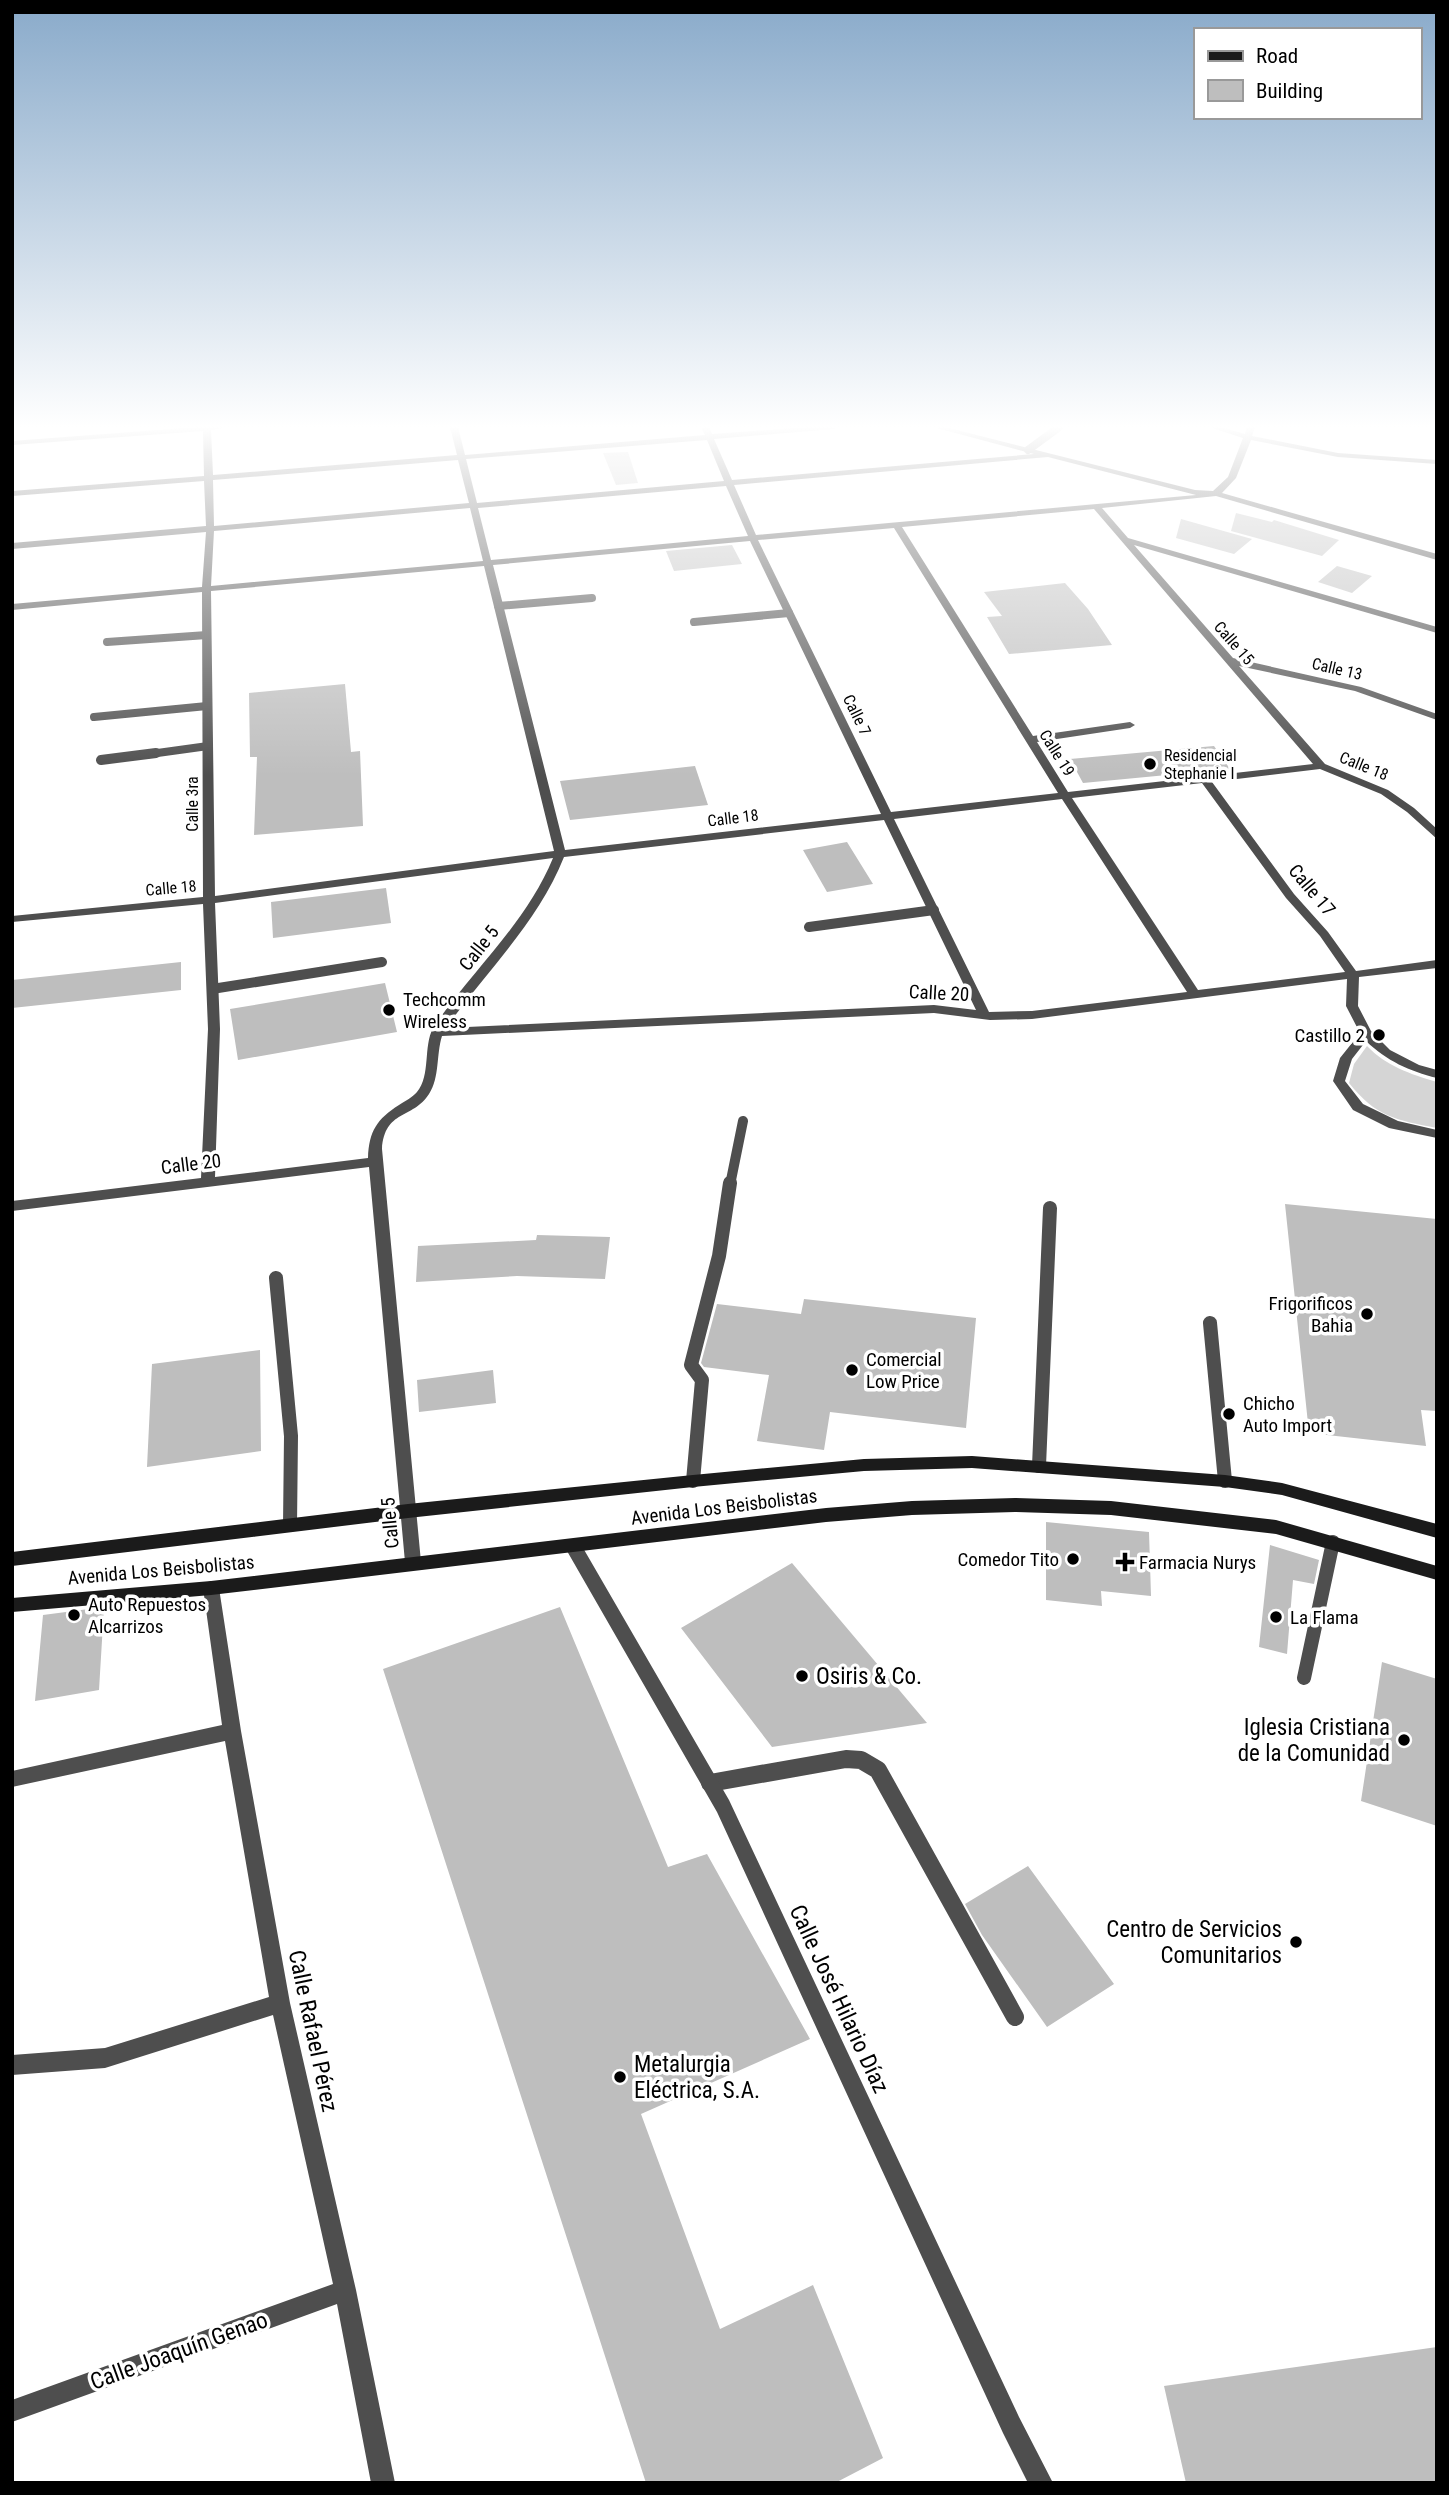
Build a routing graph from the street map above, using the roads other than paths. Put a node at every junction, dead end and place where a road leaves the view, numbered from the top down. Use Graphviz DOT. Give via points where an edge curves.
graph roads {
  1 [pos="42,543"];
  2 [pos="208,543"];
  3 [pos="482,543"];
  4 [pos="716,543"];
  5 [pos="756,543"];
  6 [pos="908,543"];
  7 [pos="1128,543"];
  8 [pos="1137,543"];
  9 [pos="1390,543"];
  10 [pos="12,546"];
  11 [pos="1437,557"];
  12 [pos="487,564"];
  13 [pos="206,589"];
  14 [pos="592,598"];
  15 [pos="498,606"];
  16 [pos="12,607"];
  17 [pos="789,612"];
  18 [pos="694,622"];
  19 [pos="1437,630"];
  20 [pos="207,635"];
  21 [pos="107,642"];
  22 [pos="1227,660"];
  23 [pos="207,706"];
  24 [pos="94,717"];
  25 [pos="1437,717"];
  26 [pos="1130,725"];
  27 [pos="1030,740"];
  28 [pos="208,746"];
  29 [pos="101,760"];
  30 [pos="1321,766"];
  31 [pos="1206,781"];
  32 [pos="1065,796"];
  33 [pos="889,816"];
  34 [pos="1437,836"];
  35 [pos="560,855"];
  36 [pos="209,900"];
  37 [pos="934,909"];
  38 [pos="12,919"];
  39 [pos="809,927"];
  40 [pos="382,962"];
  41 [pos="1437,964"];
  42 [pos="1353,975"];
  43 [pos="212,989"];
  44 [pos="1194,995"];
  45 [pos="984,1016"];
  46 [pos="437,1032"];
  47 [pos="1366,1033"];
  48 [pos="1437,1074"];
  49 [pos="743,1121"];
  50 [pos="1437,1134"];
  51 [pos="375,1162"];
  52 [pos="208,1181"];
  53 [pos="12,1206"];
  54 [pos="1050,1208"];
  55 [pos="276,1278"];
  56 [pos="1210,1323"];
  57 [pos="1039,1466"];
  58 [pos="693,1481"];
  59 [pos="1225,1481"];
  60 [pos="408,1511"];
  61 [pos="290,1525"];
  62 [pos="1437,1531"];
  63 [pos="1333,1542"];
  64 [pos="573,1546"];
  65 [pos="12,1559"];
  66 [pos="413,1562"];
  67 [pos="1437,1573"];
  68 [pos="211,1588"];
  69 [pos="12,1605"];
  70 [pos="1304,1678"];
  71 [pos="232,1731"];
  72 [pos="12,1779"];
  73 [pos="710,1783"];
  74 [pos="280,2004"];
  75 [pos="1015,2017"];
  76 [pos="12,2065"];
  77 [pos="345,2290"];
  78 [pos="12,2411"];
  79 [pos="383,2483"];
  80 [pos="1041,2483"];
  1 -- 10 [label="street"];
  2 -- 13 [label="street, Calle 3ra"];
  3 -- 12 [label="street"];
  4 -- 12 [label="street"];
  5 -- 17 [label="street, Calle 7"];
  6 -- 27 [label="street, Calle 19"];
  7 -- 22 [label="street, Calle 15"];
  8 -- 19 [label="street"];
  9 -- 11 [label="street"];
  12 -- 13 [label="street"];
  12 -- 15 [label="street"];
  13 -- 16 [label="street"];
  13 -- 20 [label="street, Calle 3ra"];
  14 -- 15 [label="lane"];
  15 -- 35 [label="street"];
  17 -- 18 [label="lane"];
  17 -- 33 [label="street, Calle 7"];
  20 -- 21 [label="lane"];
  20 -- 23 [label="street, Calle 3ra"];
  22 -- 25 [label="street, Calle 13" via="1358,689"];
  22 -- 30 [label="street, Calle 15"];
  23 -- 24 [label="lane"];
  23 -- 28 [label="street, Calle 3ra"];
  26 -- 27 [label="street"];
  27 -- 32 [label="street, Calle 19"];
  28 -- 29 [label="lane"];
  28 -- 36 [label="street, Calle 3ra"];
  30 -- 31 [label="street, Calle 18"];
  30 -- 34 [label="street, Calle 18" via="1397,797"];
  31 -- 32 [label="street, Calle 18"];
  31 -- 42 [label="street, Calle 17"];
  32 -- 33 [label="street, Calle 18"];
  32 -- 44 [label="street, Calle 19"];
  33 -- 35 [label="street, Calle 18"];
  33 -- 37 [label="street, Calle 7"];
  35 -- 36 [label="street, Calle 18"];
  35 -- 46 [label="street, Calle 5" via="538,901"];
  36 -- 38 [label="street, Calle 18"];
  36 -- 43 [label="street, Calle 3ra"];
  37 -- 39 [label="lane"];
  37 -- 45 [label="street, Calle 7"];
  40 -- 43 [label="lane"];
  41 -- 42 [label="street, Calle 20"];
  42 -- 44 [label="street, Calle 20"];
  42 -- 47 [label="street" via="1352,1006"];
  43 -- 52 [label="street, Calle 3ra"];
  44 -- 45 [label="street, Calle 20" via="1032,1015"];
  45 -- 46 [label="street, Calle 20" via="934,1009"];
  46 -- 51 [label="street, Calle 5" via="427,1087 421,1097 379,1128"];
  47 -- 48 [label="street" via="1386,1054"];
  47 -- 50 [label="street" via="1346,1058 1339,1081 1358,1107 1394,1125"];
  49 -- 58 [label="lane" via="719,1256 691,1365 702,1380"];
  51 -- 52 [label="street, Calle 20"];
  51 -- 60 [label="street, Calle 5"];
  52 -- 53 [label="street, Calle 20"];
  54 -- 57 [label="lane"];
  55 -- 61 [label="lane" via="291,1436"];
  56 -- 59 [label="lane"];
  57 -- 58 [label="main road, Avenida Los Beisbolistas" via="972,1462 864,1465"];
  57 -- 59 [label="main road, Avenida Los Beisbolistas"];
  58 -- 60 [label="main road, Avenida Los Beisbolistas"];
  59 -- 62 [label="main road, Avenida Los Beisbolistas" via="1282,1489"];
  60 -- 61 [label="main road, Avenida Los Beisbolistas"];
  60 -- 66 [label="street, Calle 5"];
  61 -- 65 [label="main road, Avenida Los Beisbolistas"];
  63 -- 64 [label="main road, Avenida Los Beisbolistas" via="1276,1527 1196,1517 1015,1505 912,1508"];
  63 -- 67 [label="main road, Avenida Los Beisbolistas"];
  63 -- 70 [label="lane"];
  64 -- 66 [label="main road, Avenida Los Beisbolistas"];
  64 -- 73 [label="street, Calle José Hilario Díaz"];
  66 -- 68 [label="main road, Avenida Los Beisbolistas"];
  68 -- 69 [label="main road, Avenida Los Beisbolistas"];
  68 -- 71 [label="street, Calle Rafael Pérez"];
  71 -- 72 [label="street"];
  71 -- 74 [label="street, Calle Rafael Pérez"];
  73 -- 75 [label="lane" via="846,1759 861,1760 878,1770"];
  73 -- 80 [label="street, Calle José Hilario Díaz"];
  74 -- 76 [label="street" via="104,2059"];
  74 -- 77 [label="street, Calle Rafael Pérez"];
  77 -- 78 [label="street, Calle Joaquín Genao"];
  77 -- 79 [label="street, Calle Rafael Pérez"];
}
